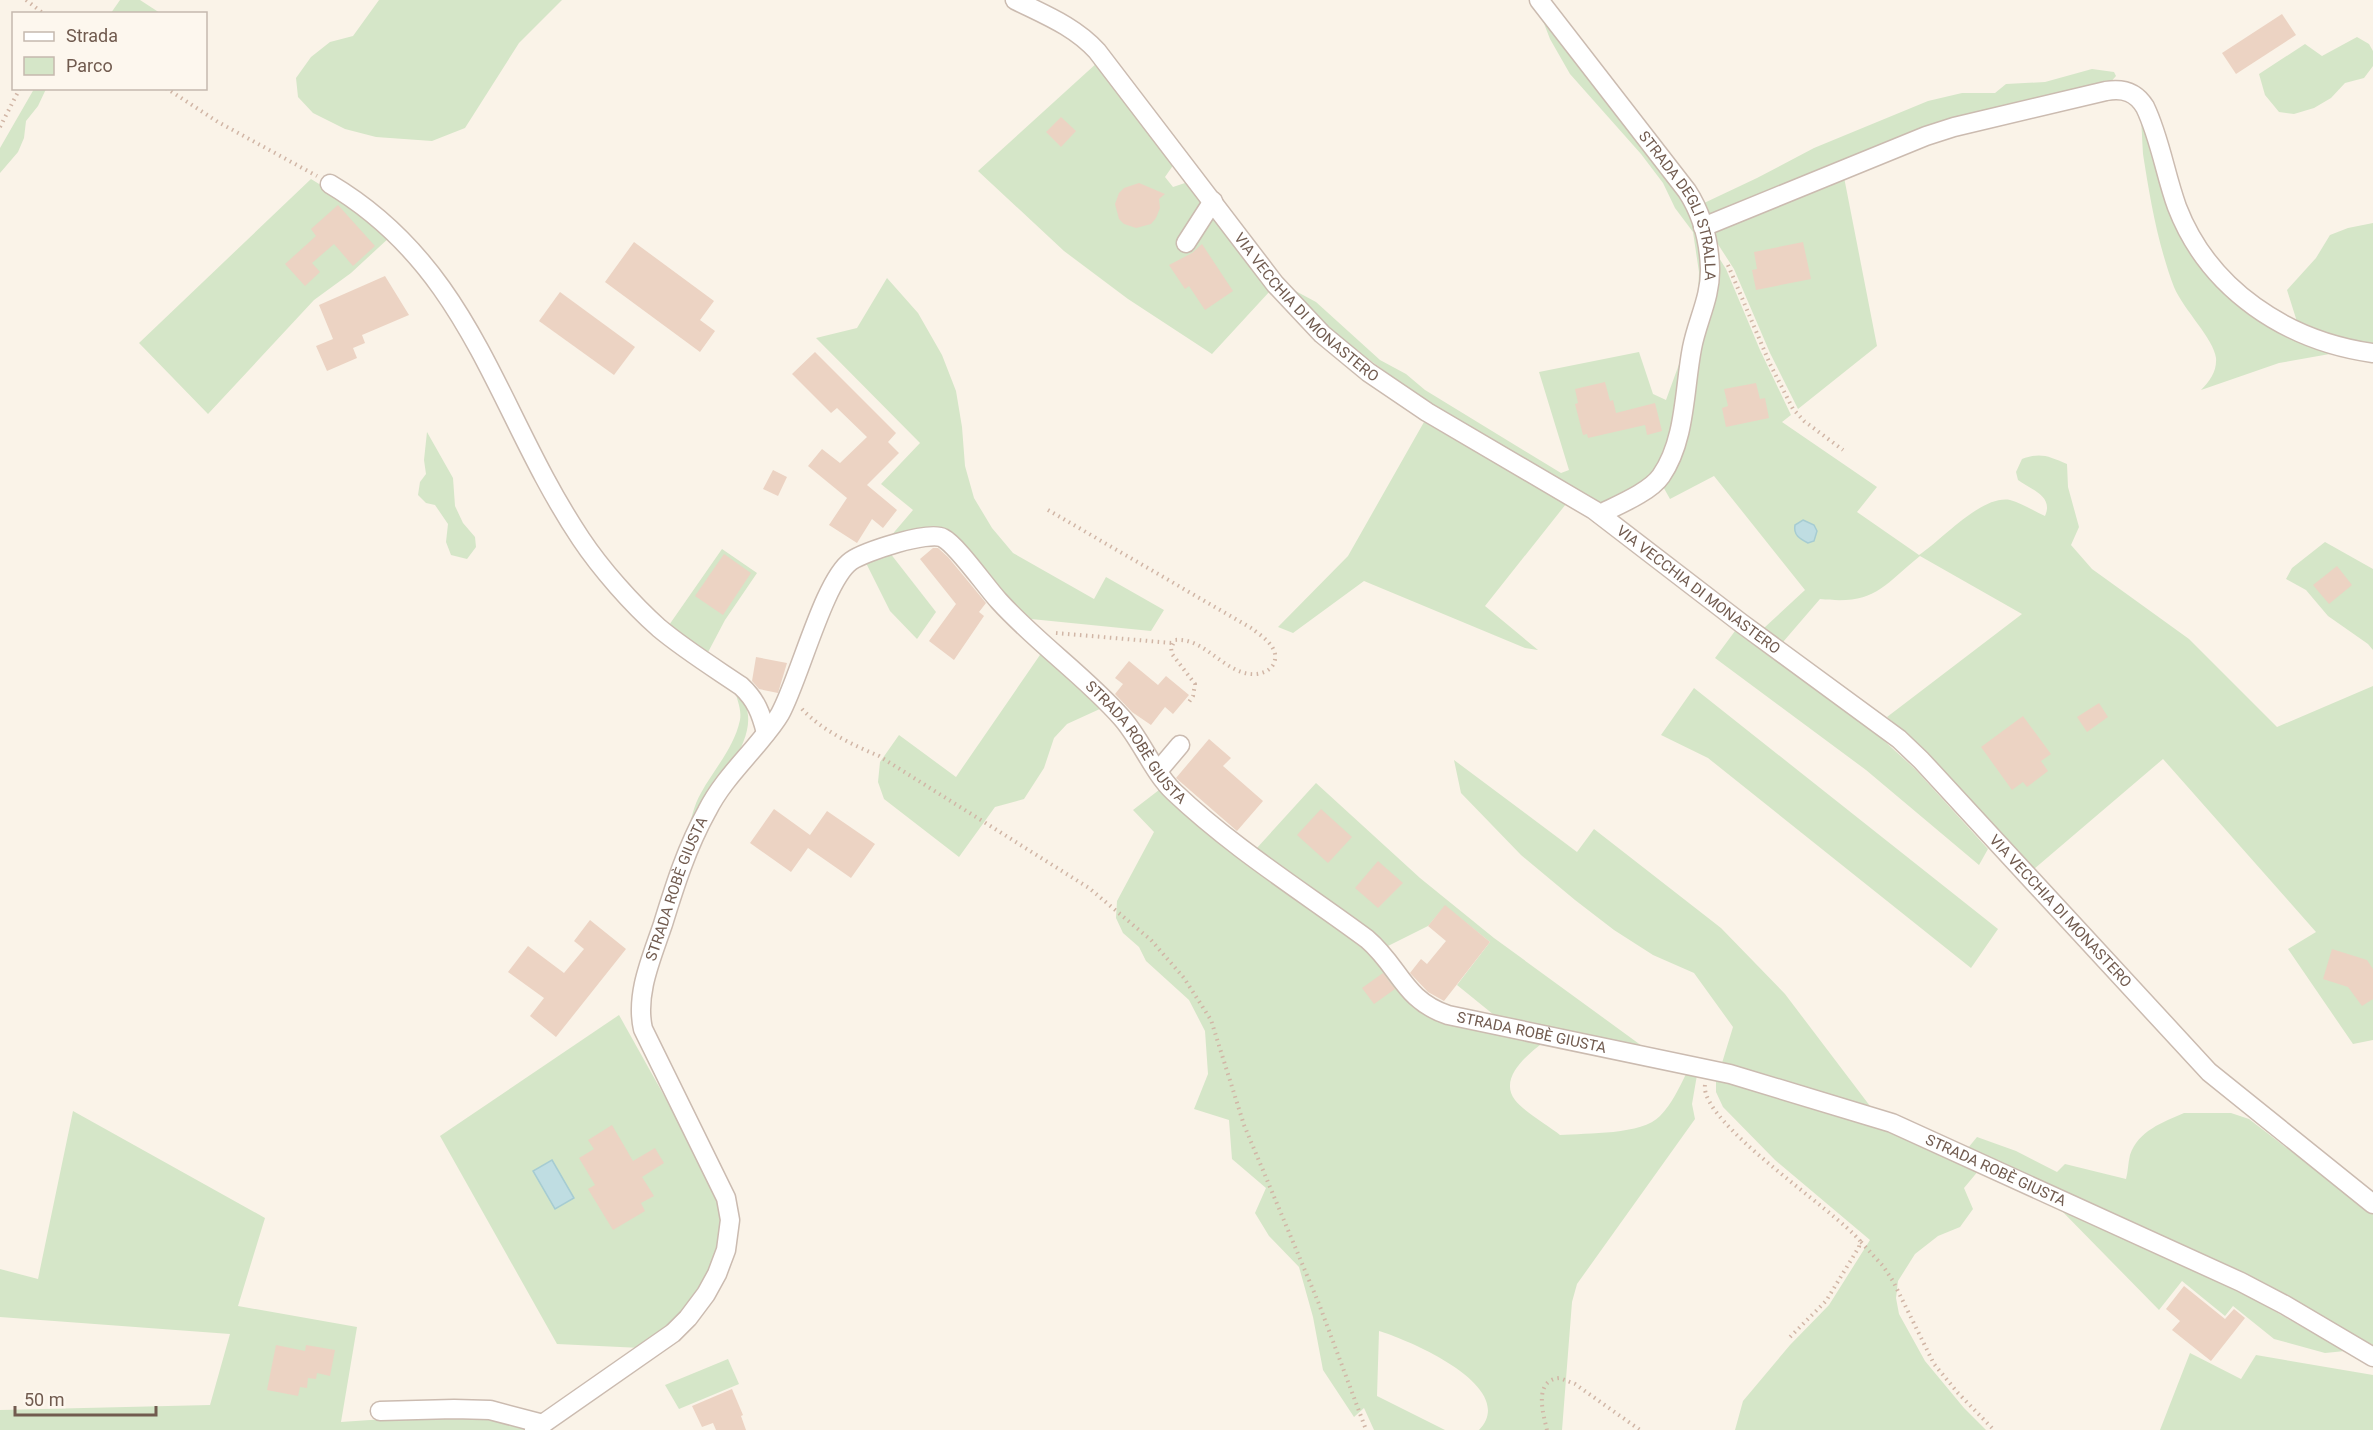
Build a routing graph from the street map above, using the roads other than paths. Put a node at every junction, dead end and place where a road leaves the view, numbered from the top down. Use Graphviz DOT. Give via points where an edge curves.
graph roads {
  1 [pos="1016,0"];
  2 [pos="1539,0"];
  3 [pos="330,184"];
  4 [pos="1213,201"];
  5 [pos="1703,227"];
  6 [pos="1186,243"];
  7 [pos="2373,353"];
  8 [pos="1600,514"];
  9 [pos="766,733"];
  10 [pos="1180,745"];
  11 [pos="1158,771"];
  12 [pos="2373,1204"];
  13 [pos="2373,1357"];
  14 [pos="380,1411"];
  15 [pos="539,1427"];
  1 -- 4 [label="street, VIA VECCHIA DI MONASTERO" via="1062,22 1092,46"];
  2 -- 5 [label="street, STRADA DEGLI STRALLA" via="1687,190"];
  3 -- 9 [label="street" via="391,229 446,292 482,352 564,511 592,555 659,628 752,696"];
  4 -- 6 [label="street"];
  4 -- 8 [label="street, VIA VECCHIA DI MONASTERO" via="1293,305 1354,360 1441,421"];
  5 -- 7 [label="street" via="1954,127 2106,91 2130,92 2144,104 2181,215 2205,258 2226,283 2288,327 2335,345"];
  5 -- 8 [label="street, STRADA DEGLI STRALLA" via="1710,267 1708,289 1672,453 1657,481"];
  8 -- 12 [label="street, VIA VECCHIA DI MONASTERO" via="1906,745 2209,1072"];
  9 -- 11 [label="street, STRADA ROBÈ GIUSTA" via="789,696 843,568 858,557 932,535 942,537 1000,603 1122,718"];
  9 -- 15 [label="street, STRADA ROBÈ GIUSTA" via="718,791 694,836 650,963 640,1009 648,1041 728,1203 729,1232 721,1263 699,1304 673,1333"];
  10 -- 11 [label="street"];
  11 -- 13 [label="street, STRADA ROBÈ GIUSTA" via="1174,792 1233,842 1378,948 1408,989 1429,1008 1707,1069 1911,1130 2241,1282"];
  14 -- 15 [label="street" via="490,1410"];
}
